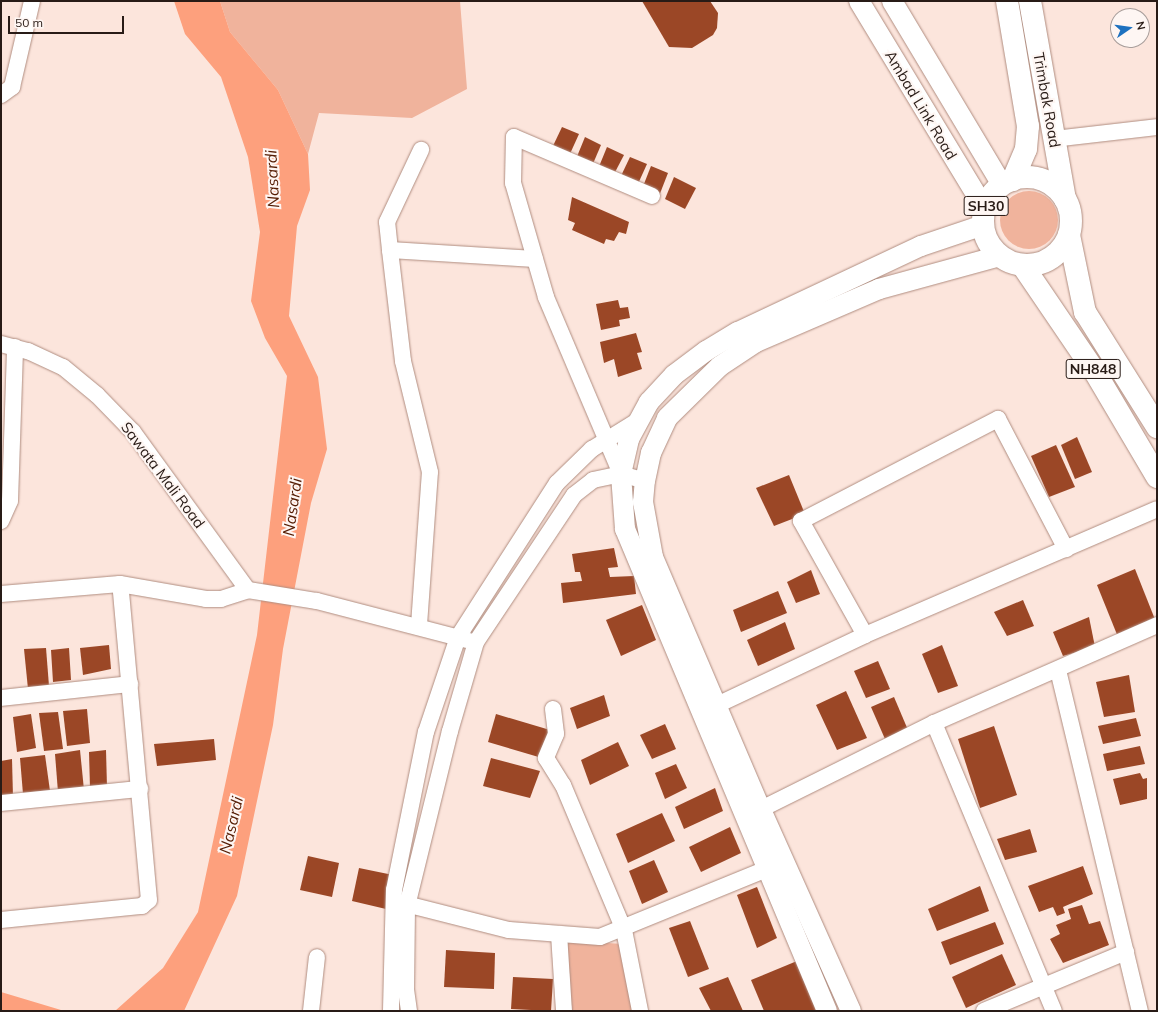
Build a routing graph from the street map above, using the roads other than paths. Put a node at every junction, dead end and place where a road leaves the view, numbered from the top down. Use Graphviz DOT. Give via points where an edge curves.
graph roads {
  1 [pos="32,1"];
  2 [pos="859,1"];
  3 [pos="892,1"];
  4 [pos="1007,1"];
  5 [pos="1030,1"];
  6 [pos="1,95"];
  7 [pos="1157,127"];
  8 [pos="1054,139"];
  9 [pos="421,150"];
  10 [pos="1008,182"];
  11 [pos="652,196"];
  12 [pos="1065,199"];
  13 [pos="984,217"];
  14 [pos="1069,235"];
  15 [pos="390,250"];
  16 [pos="1000,256"];
  17 [pos="535,260"];
  18 [pos="1023,266"];
  19 [pos="8,345"];
  20 [pos="8,369"];
  21 [pos="639,420"];
  22 [pos="1157,427"];
  23 [pos="607,438"];
  24 [pos="621,474"];
  25 [pos="1157,477"];
  26 [pos="644,481"];
  27 [pos="1157,509"];
  28 [pos="1,521"];
  29 [pos="1066,548"];
  30 [pos="120,584"];
  31 [pos="248,590"];
  32 [pos="1,594"];
  33 [pos="419,625"];
  34 [pos="1157,625"];
  35 [pos="865,635"];
  36 [pos="458,637"];
  37 [pos="476,642"];
  38 [pos="1058,670"];
  39 [pos="130,684"];
  40 [pos="1,698"];
  41 [pos="717,705"];
  42 [pos="553,709"];
  43 [pos="934,723"];
  44 [pos="140,789"];
  45 [pos="1,803"];
  46 [pos="753,812"];
  47 [pos="767,869"];
  48 [pos="400,903"];
  49 [pos="1,920"];
  50 [pos="624,930"];
  51 [pos="559,934"];
  52 [pos="1126,952"];
  53 [pos="317,957"];
  54 [pos="1044,984"];
  55 [pos="311,1011"];
  56 [pos="391,1011"];
  57 [pos="409,1011"];
  58 [pos="564,1011"];
  59 [pos="640,1011"];
  60 [pos="827,1011"];
  61 [pos="852,1011"];
  62 [pos="984,1011"];
  63 [pos="1054,1011"];
  64 [pos="1140,1011"];
  1 -- 6 [label="street" via="12,87"];
  2 -- 13 [label="main road, Ambad Link Road"];
  3 -- 10 [label="main road, Ambad Link Road"];
  4 -- 10 [label="highway, Trimbak Road" via="1028,126 1026,149"];
  5 -- 8 [label="highway, Trimbak Road"];
  7 -- 8 [label="street"];
  8 -- 12 [label="highway, Trimbak Road"];
  9 -- 15 [label="street" via="388,222"];
  10 -- 12 [label="highway, SH30" via="1031,177 1046,181"];
  10 -- 13 [label="highway, Trimbak Road / SH30"];
  11 -- 17 [label="street" via="514,137 513,183"];
  12 -- 14 [label="highway, Trimbak Road" via="1070,216"];
  13 -- 16 [label="highway, SH30" via="990,245"];
  13 -- 21 [label="main road" via="738,332 674,375 649,402"];
  14 -- 18 [label="highway" via="1058,252 1047,260"];
  14 -- 22 [label="highway, Trimbak Road / NH848" via="1085,312"];
  15 -- 17 [label="street"];
  15 -- 33 [label="street" via="402,361 430,472"];
  16 -- 18 [label="highway"];
  16 -- 26 [label="main road" via="879,289 756,342 720,366 667,418 651,453"];
  17 -- 23 [label="street" via="546,297"];
  18 -- 25 [label="highway, NH848" via="1095,372"];
  19 -- 20 [label="street"];
  19 -- 31 [label="street, Sawata Mali Road" via="63,367 133,432"];
  20 -- 28 [label="street" via="10,501"];
  21 -- 23 [label="street"];
  21 -- 24 [label="main road" via="629,439"];
  23 -- 24 [label="street"];
  23 -- 36 [label="street" via="557,483"];
  24 -- 26 [label="street"];
  24 -- 37 [label="street" via="593,480 574,495"];
  24 -- 46 [label="main road" via="625,529"];
  26 -- 41 [label="main road" via="643,502 653,556"];
  27 -- 29 [label="street"];
  29 -- 35 [label="street"];
  29 -- 35 [label="street" via="998,419 801,521"];
  30 -- 31 [label="street" via="206,599 226,598"];
  30 -- 32 [label="street"];
  30 -- 39 [label="street"];
  31 -- 33 [label="street" via="317,601"];
  33 -- 36 [label="street"];
  34 -- 38 [label="street"];
  35 -- 41 [label="street"];
  36 -- 37 [label="street"];
  36 -- 48 [label="street" via="426,732"];
  37 -- 48 [label="street"];
  38 -- 43 [label="street"];
  38 -- 52 [label="street"];
  39 -- 40 [label="street"];
  39 -- 44 [label="street"];
  41 -- 46 [label="main road"];
  42 -- 50 [label="street" via="556,734 546,758 563,785"];
  43 -- 46 [label="street"];
  43 -- 54 [label="street"];
  44 -- 45 [label="street"];
  44 -- 49 [label="street" via="151,896 147,904"];
  46 -- 47 [label="main road"];
  46 -- 61 [label="main road"];
  47 -- 50 [label="street"];
  47 -- 60 [label="main road"];
  48 -- 51 [label="street" via="509,930"];
  48 -- 56 [label="street"];
  48 -- 57 [label="street"];
  50 -- 51 [label="street" via="600,937"];
  50 -- 59 [label="street"];
  51 -- 58 [label="street"];
  52 -- 54 [label="street"];
  52 -- 64 [label="street"];
  53 -- 55 [label="street"];
  54 -- 62 [label="street"];
  54 -- 63 [label="street"];
}
